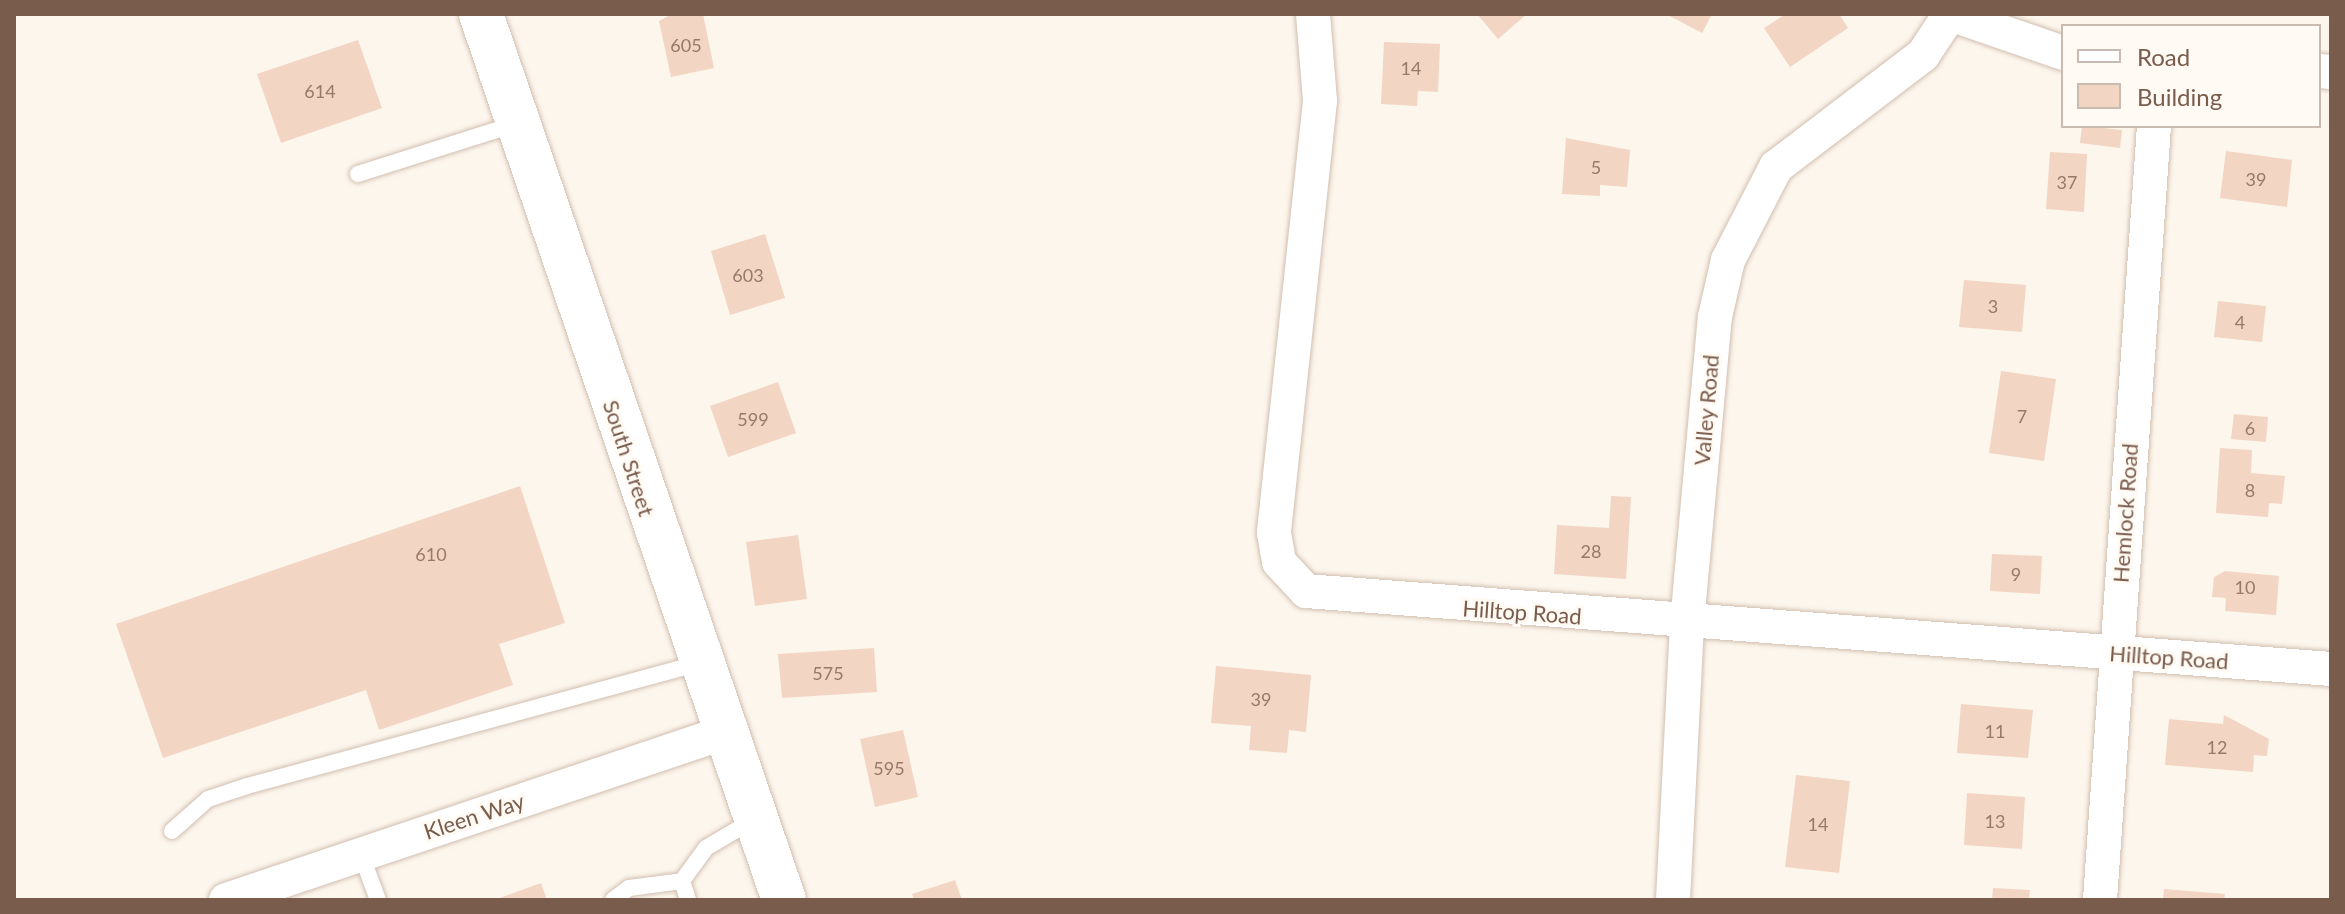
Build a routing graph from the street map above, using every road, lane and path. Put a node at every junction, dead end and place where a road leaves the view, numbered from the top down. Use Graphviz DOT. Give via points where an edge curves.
graph roads {
  1 [pos="481,14"];
  2 [pos="1313,14"];
  3 [pos="1950,14"];
  4 [pos="2061,52"];
  5 [pos="517,124"];
  6 [pos="2154,128"];
  7 [pos="358,174"];
  8 [pos="1687,623"];
  9 [pos="2114,652"];
  10 [pos="699,663"];
  11 [pos="2331,669"];
  12 [pos="723,733"];
  13 [pos="755,819"];
  14 [pos="172,831"];
  15 [pos="361,854"];
  16 [pos="682,881"];
  17 [pos="226,900"];
  18 [pos="378,900"];
  19 [pos="613,900"];
  20 [pos="688,900"];
  21 [pos="784,900"];
  22 [pos="1673,900"];
  23 [pos="2100,900"];
  1 -- 5 [label="main road, South Street"];
  2 -- 8 [label="street, Hilltop Road" via="1320,101 1274,533 1286,575 1306,591 1333,599"];
  3 -- 4 [label="street"];
  3 -- 8 [label="street, Valley Road" via="1923,55 1790,152 1743,222 1715,317"];
  5 -- 7 [label="lane"];
  5 -- 10 [label="main road, South Street"];
  6 -- 9 [label="street, Hemlock Road"];
  8 -- 9 [label="street, Hilltop Road"];
  8 -- 22 [label="street, Valley Road"];
  9 -- 11 [label="street, Hilltop Road"];
  9 -- 23 [label="street, Hemlock Road"];
  10 -- 12 [label="main road, South Street"];
  10 -- 14 [label="lane" via="247,786 208,799"];
  12 -- 13 [label="main road, South Street"];
  12 -- 15 [label="street, Kleen Way"];
  13 -- 16 [label="lane" via="706,848"];
  13 -- 21 [label="main road, South Street"];
  15 -- 17 [label="street, Kleen Way"];
  15 -- 18 [label="lane"];
  16 -- 19 [label="lane" via="629,888"];
  16 -- 20 [label="lane"];
}
